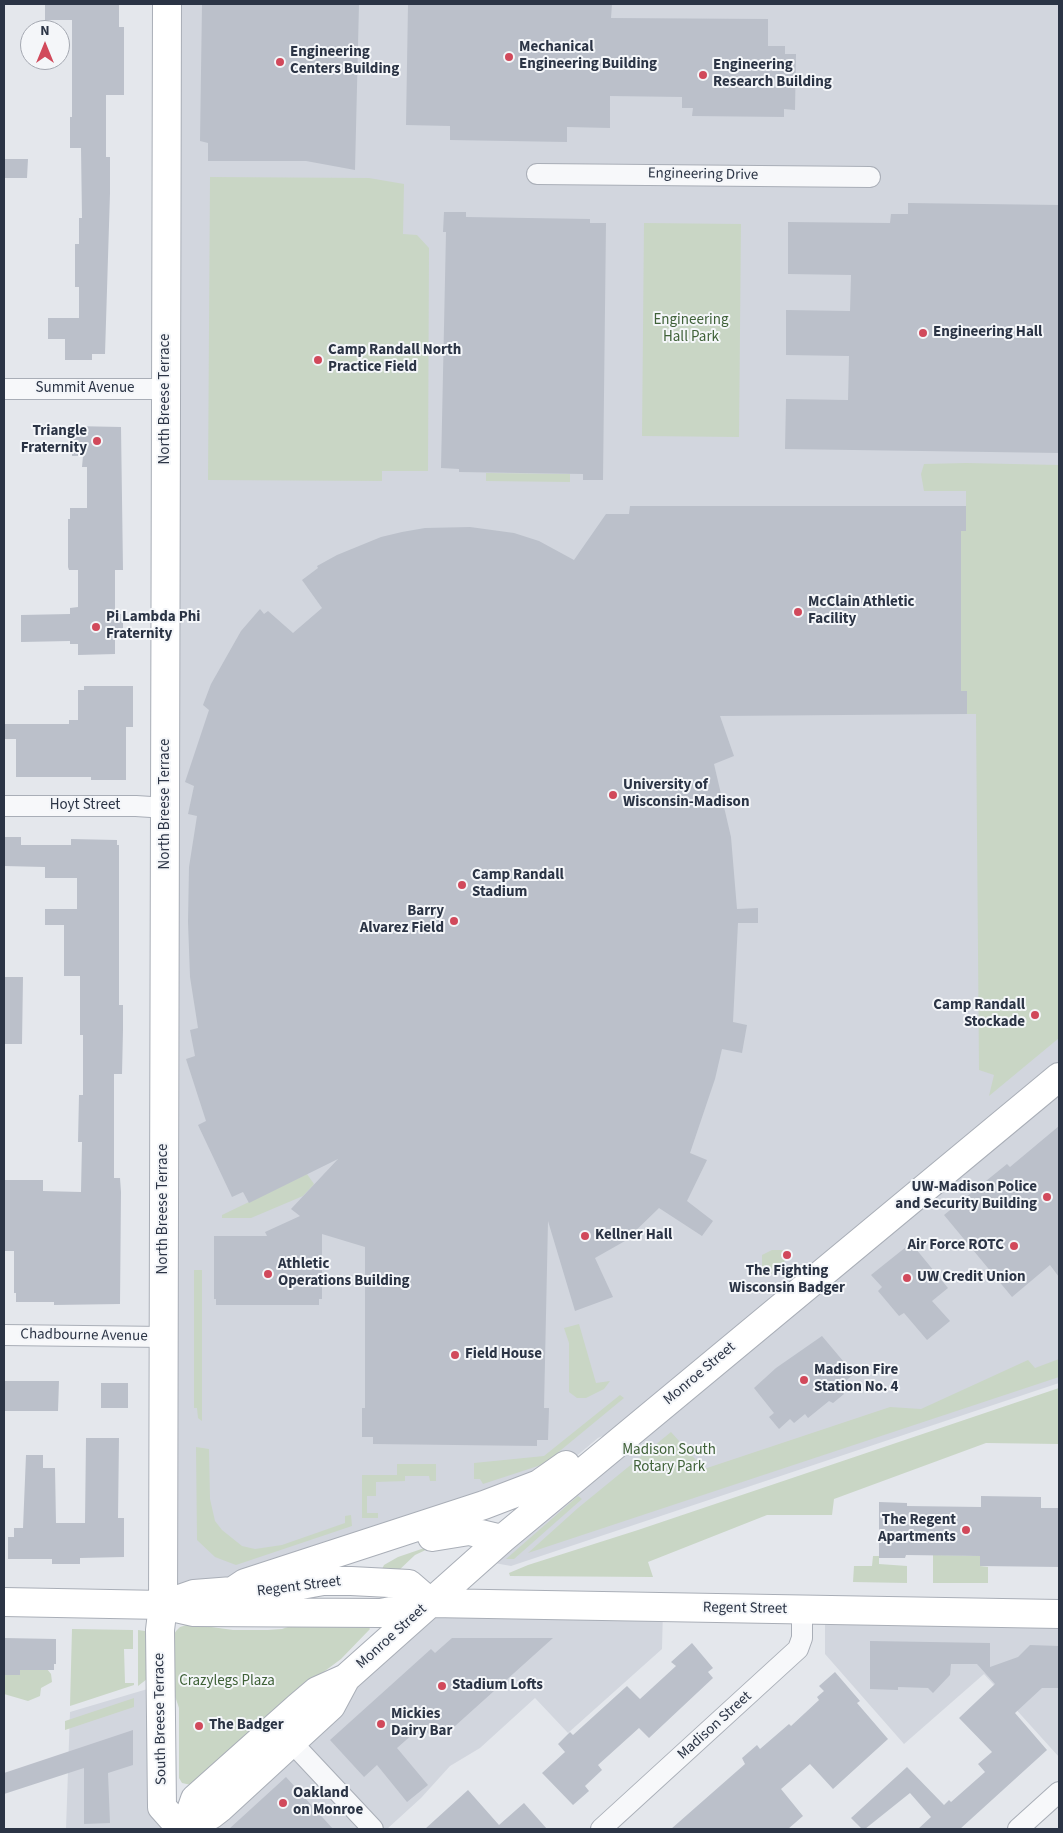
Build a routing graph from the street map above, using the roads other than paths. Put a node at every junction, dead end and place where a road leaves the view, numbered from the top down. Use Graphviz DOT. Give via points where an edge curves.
graph roads {
  1 [pos="167,4"];
  2 [pos="537,174"];
  3 [pos="870,177"];
  4 [pos="4,389"];
  5 [pos="166,389"];
  6 [pos="4,806"];
  7 [pos="166,808"];
  8 [pos="1059,1077"];
  9 [pos="4,1335"];
  10 [pos="164,1337"];
  11 [pos="651,1415"];
  12 [pos="502,1539"];
  13 [pos="351,1581"];
  14 [pos="233,1591"];
  15 [pos="4,1602"];
  16 [pos="431,1603"];
  17 [pos="163,1605"];
  18 [pos="802,1610"];
  19 [pos="258,1612"];
  20 [pos="1059,1614"];
  21 [pos="284,1734"];
  22 [pos="1059,1792"];
  23 [pos="181,1825"];
  24 [pos="373,1829"];
  25 [pos="601,1829"];
  26 [pos="1018,1829"];
  1 -- 5 [label="main road, North Breese Terrace"];
  2 -- 3 [label="street, Engineering Drive"];
  4 -- 5 [label="street, Summit Avenue"];
  5 -- 7 [label="main road, North Breese Terrace"];
  6 -- 7 [label="street, Hoyt Street"];
  7 -- 10 [label="main road, North Breese Terrace"];
  8 -- 11 [label="main road, Monroe Street"];
  9 -- 10 [label="street, Chadbourne Avenue"];
  10 -- 17 [label="main road, North Breese Terrace"];
  11 -- 12 [label="main road, Monroe Street"];
  11 -- 14 [label="main road" via="598,1438 539,1484 245,1583"];
  12 -- 13 [label="main road" via="459,1531 425,1539 384,1554"];
  12 -- 16 [label="main road, Monroe Street"];
  13 -- 14 [label="main road, Regent Street" via="323,1581 246,1595"];
  13 -- 16 [label="main road, Regent Street" via="409,1584"];
  13 -- 19 [label="main road" via="334,1593 283,1602"];
  14 -- 17 [label="main road, Regent Street" via="194,1594"];
  15 -- 17 [label="main road, Regent Street"];
  16 -- 18 [label="main road, Regent Street"];
  16 -- 19 [label="main road, Regent Street" via="381,1613"];
  16 -- 21 [label="main road, Monroe Street" via="346,1678 317,1691"];
  17 -- 19 [label="main road, Regent Street" via="194,1612"];
  17 -- 23 [label="main road, South Breese Terrace" via="160,1630 162,1807"];
  18 -- 20 [label="main road, Regent Street"];
  18 -- 25 [label="street, Madison Street" via="802,1638 798,1649"];
  21 -- 23 [label="main road, Monroe Street" via="195,1798"];
  21 -- 24 [label="street"];
  22 -- 26 [label="street"];
}
